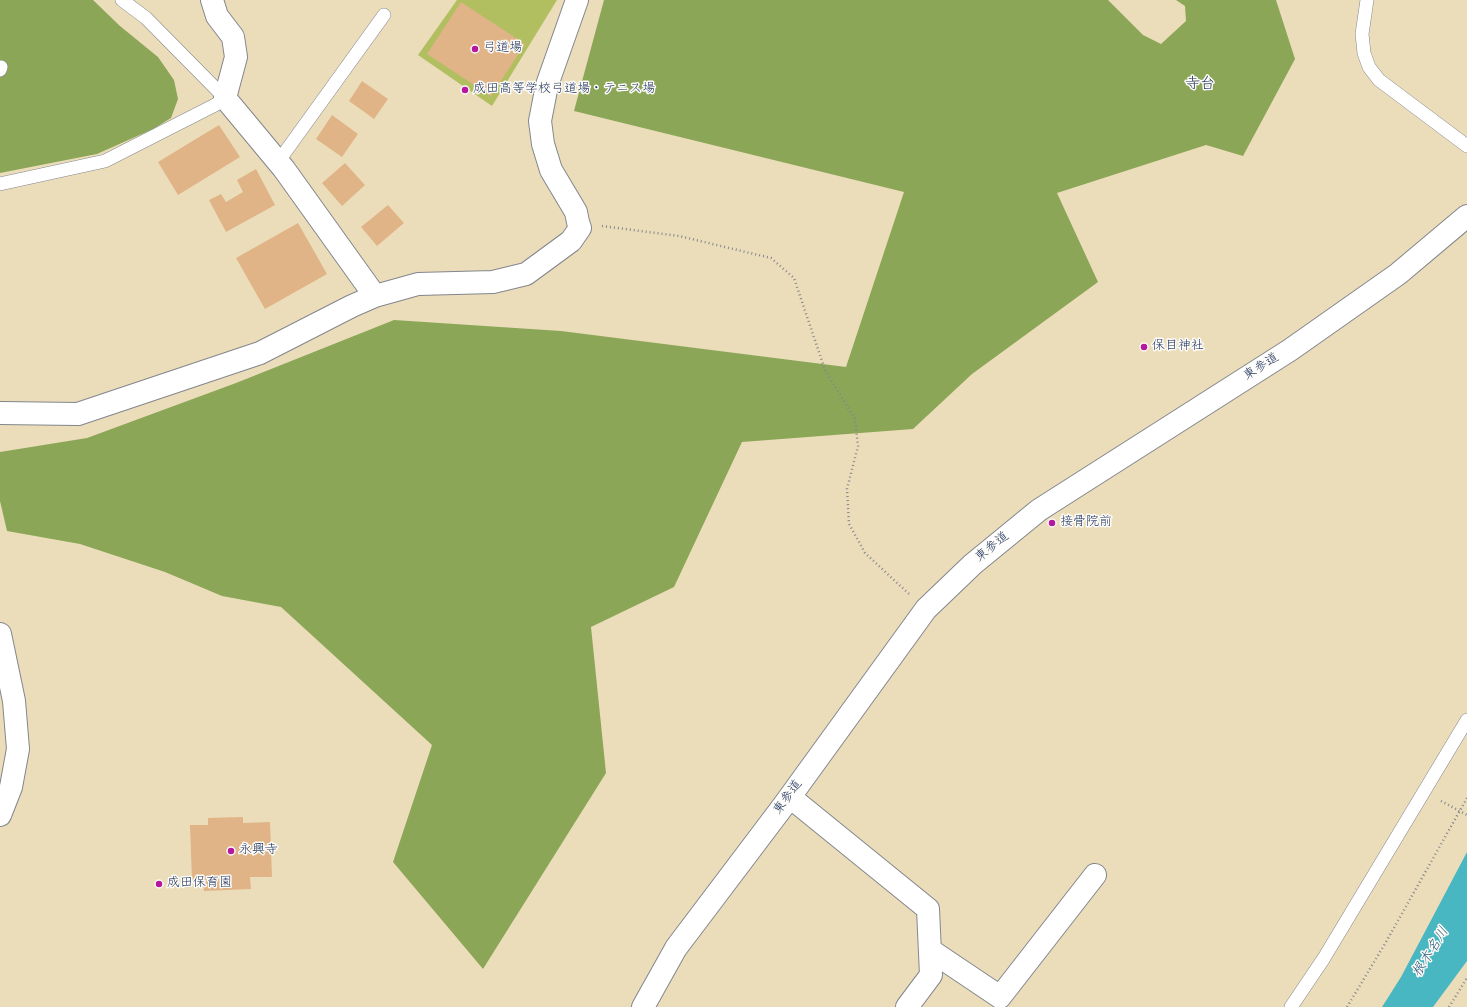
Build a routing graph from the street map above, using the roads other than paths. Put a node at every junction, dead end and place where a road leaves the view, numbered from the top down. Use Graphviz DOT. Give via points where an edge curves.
graph roads {
  1 [pos="122,0"];
  2 [pos="212,0"];
  3 [pos="576,0"];
  4 [pos="1367,0"];
  5 [pos="384,15"];
  6 [pos="225,98"];
  7 [pos="1467,146"];
  8 [pos="278,162"];
  9 [pos="0,184"];
  10 [pos="1467,216"];
  11 [pos="375,296"];
  12 [pos="0,413"];
  13 [pos="0,634"];
  14 [pos="1467,720"];
  15 [pos="790,797"];
  16 [pos="0,815"];
  17 [pos="1095,875"];
  18 [pos="930,950"];
  19 [pos="643,1007"];
  20 [pos="907,1007"];
  21 [pos="1291,1007"];
  1 -- 6 [label="lane" via="146,18"];
  2 -- 6 [label="street" via="217,16 234,37 236,57"];
  3 -- 11 [label="street" via="547,85 540,121 543,144 551,170 576,212 580,228 571,241 526,274 493,282 418,284"];
  4 -- 7 [label="lane" via="1362,34 1369,67 1379,80"];
  5 -- 8 [label="lane"];
  6 -- 8 [label="street"];
  6 -- 9 [label="lane" via="105,161"];
  8 -- 11 [label="street"];
  10 -- 15 [label="street, 東参道" via="1398,274 1290,350 1039,510 973,564 926,609"];
  11 -- 12 [label="street" via="260,353 78,414"];
  13 -- 16 [label="street" via="14,701 18,749 12,787"];
  14 -- 21 [label="lane" via="1324,958"];
  15 -- 18 [label="street" via="928,910"];
  15 -- 19 [label="street, 東参道" via="676,948"];
  17 -- 18 [label="street" via="1000,997"];
  18 -- 20 [label="street" via="931,975"];
}
